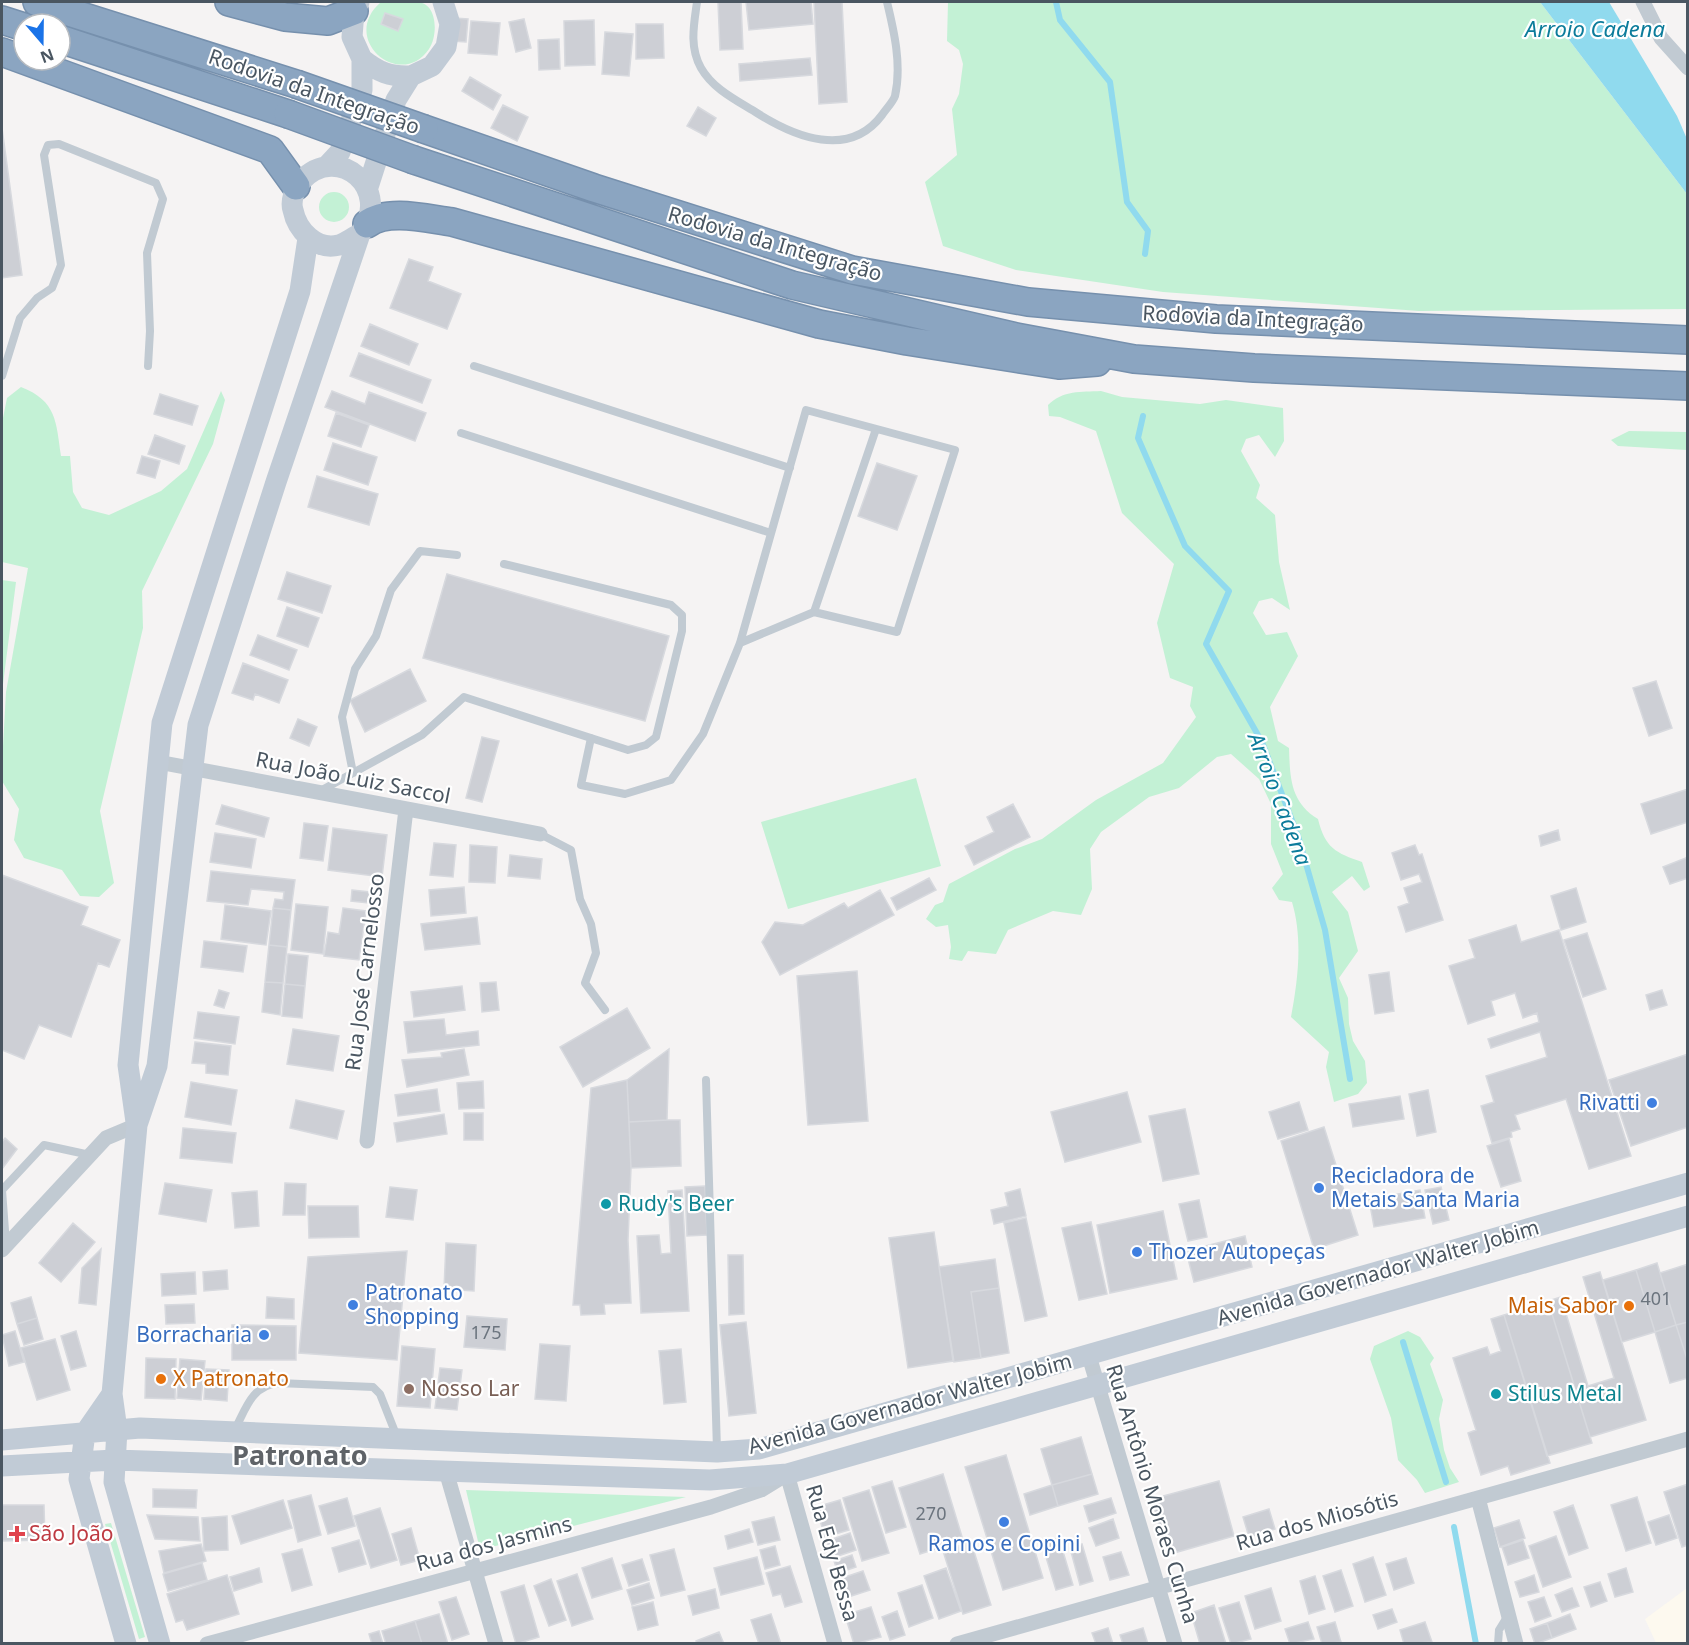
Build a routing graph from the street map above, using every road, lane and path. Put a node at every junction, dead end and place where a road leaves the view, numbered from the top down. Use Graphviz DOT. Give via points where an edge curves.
graph roads {
  1 [pos="37,2"];
  2 [pos="229,2"];
  3 [pos="443,2"];
  4 [pos="448,2"];
  5 [pos="697,2"];
  6 [pos="887,2"];
  7 [pos="1643,2"];
  8 [pos="357,6"];
  9 [pos="72,43"];
  10 [pos="2,52"];
  11 [pos="362,59"];
  12 [pos="1688,68"];
  13 [pos="411,76"];
  14 [pos="327,166"];
  15 [pos="296,186"];
  16 [pos="368,187"];
  17 [pos="363,229"];
  18 [pos="308,238"];
  19 [pos="1688,340"];
  20 [pos="1134,359"];
  21 [pos="148,366"];
  22 [pos="474,366"];
  23 [pos="2,376"];
  24 [pos="1688,387"];
  25 [pos="876,429"];
  26 [pos="461,434"];
  27 [pos="790,468"];
  28 [pos="771,533"];
  29 [pos="457,555"];
  30 [pos="504,564"];
  31 [pos="814,612"];
  32 [pos="740,643"];
  33 [pos="591,738"];
  34 [pos="158,762"];
  35 [pos="193,769"];
  36 [pos="353,773"];
  37 [pos="318,792"];
  38 [pos="406,809"];
  39 [pos="540,834"];
  40 [pos="605,1010"];
  41 [pos="706,1080"];
  42 [pos="137,1125"];
  43 [pos="367,1141"];
  44 [pos="91,1155"];
  45 [pos="1688,1183"];
  46 [pos="1688,1215"];
  47 [pos="4,1248"];
  48 [pos="1145,1340"];
  49 [pos="1089,1356"];
  50 [pos="1153,1369"];
  51 [pos="1097,1385"];
  52 [pos="112,1394"];
  53 [pos="117,1430"];
  54 [pos="234,1432"];
  55 [pos="85,1433"];
  56 [pos="398,1439"];
  57 [pos="1688,1439"];
  58 [pos="2,1440"];
  59 [pos="717,1452"];
  60 [pos="115,1461"];
  61 [pos="81,1462"];
  62 [pos="2,1467"];
  63 [pos="446,1471"];
  64 [pos="787,1474"];
  65 [pos="1478,1498"];
  66 [pos="474,1571"];
  67 [pos="1158,1587"];
  68 [pos="1507,1616"];
  69 [pos="126,1644"];
  70 [pos="160,1644"];
  71 [pos="207,1644"];
  72 [pos="496,1644"];
  73 [pos="835,1644"];
  74 [pos="957,1644"];
  75 [pos="1175,1644"];
  76 [pos="1498,1644"];
  77 [pos="1516,1644"];
  1 -- 19 [label="highway, Rodovia da Integração, bridge" via="296,84 606,192 852,270 1028,302 1216,319"];
  2 -- 8 [label="highway" via="285,17 328,21"];
  3 -- 4 [label="street"];
  3 -- 13 [label="main road" via="450,24 446,47 432,66"];
  5 -- 6 [label="lane" via="692,38 699,66 713,85 784,130 811,140 852,138 875,124 895,98 897,41"];
  7 -- 12 [label="street" via="1661,38"];
  8 -- 11 [label="main road" via="352,37"];
  9 -- 20 [label="highway, Rodovia da Integração, bridge" via="792,285 1016,337"];
  10 -- 15 [label="highway" via="270,150"];
  11 -- 13 [label="main road" via="393,76"];
  11 -- 14 [label="main road" via="362,90 340,152"];
  13 -- 16 [label="main road" via="396,99"];
  14 -- 15 [label="main road" via="309,172"];
  14 -- 16 [label="main road" via="351,170"];
  15 -- 18 [label="main road" via="291,205 296,223"];
  16 -- 17 [label="main road" via="372,203"];
  17 -- 18 [label="main road" via="338,245"];
  17 -- 20 [label="highway" via="374,219 402,216 452,222 819,324 1059,365"];
  17 -- 35 [label="main road" via="198,725"];
  18 -- 34 [label="main road" via="300,291 162,723"];
  20 -- 24 [label="highway, Rodovia da Integração"];
  21 -- 23 [label="lane" via="147,253 163,199 156,183 59,144 48,145 44,155 61,265 52,288 37,298 21,318"];
  22 -- 27 [label="lane"];
  25 -- 27 [label="lane" via="807,410"];
  25 -- 31 [label="lane"];
  25 -- 31 [label="lane" via="955,450 897,632"];
  26 -- 28 [label="lane"];
  27 -- 28 [label="lane"];
  28 -- 32 [label="lane"];
  29 -- 36 [label="lane" via="420,551 391,590 376,636 355,669 342,717"];
  30 -- 33 [label="lane" via="671,605 682,615 682,631 656,737 646,745 628,750"];
  31 -- 32 [label="lane"];
  32 -- 33 [label="lane" via="703,734 671,780 625,794 581,785"];
  33 -- 36 [label="lane" via="464,697 422,735"];
  34 -- 35 [label="street, Rua João Luiz Saccol"];
  34 -- 42 [label="main road" via="128,1065"];
  35 -- 37 [label="street, Rua João Luiz Saccol"];
  35 -- 42 [label="main road" via="157,1066"];
  36 -- 37 [label="lane"];
  37 -- 38 [label="street, Rua João Luiz Saccol"];
  38 -- 39 [label="street, Rua João Luiz Saccol"];
  38 -- 43 [label="street, Rua José Carnelosso"];
  39 -- 40 [label="lane" via="571,850 596,953 585,983"];
  41 -- 59 [label="lane"];
  42 -- 44 [label="street" via="106,1138"];
  42 -- 52 [label="main road"];
  44 -- 47 [label="street"];
  44 -- 47 [label="lane" via="44,1145 23,1167 2,1190"];
  45 -- 48 [label="main road, Avenida Governador Walter Jobim"];
  46 -- 50 [label="main road, Avenida Governador Walter Jobim"];
  48 -- 49 [label="main road, Avenida Governador Walter Jobim"];
  48 -- 50 [label="main road"];
  49 -- 51 [label="street, Rua Antônio Moraes Cunha"];
  49 -- 59 [label="main road, Avenida Governador Walter Jobim" via="759,1449"];
  50 -- 51 [label="main road, Avenida Governador Walter Jobim"];
  51 -- 64 [label="main road, Avenida Governador Walter Jobim"];
  51 -- 67 [label="street, Rua Antônio Moraes Cunha"];
  52 -- 53 [label="main road"];
  52 -- 55 [label="main road"];
  53 -- 54 [label="main road, Avenida Governador Walter Jobim"];
  53 -- 55 [label="main road, Avenida Governador Walter Jobim"];
  53 -- 60 [label="main road"];
  54 -- 56 [label="main road, Avenida Governador Walter Jobim"];
  54 -- 56 [label="lane" via="253,1395 266,1384 373,1387 384,1402"];
  55 -- 58 [label="main road, Avenida Governador Walter Jobim"];
  55 -- 61 [label="main road"];
  56 -- 59 [label="main road, Avenida Governador Walter Jobim"];
  57 -- 65 [label="street, Rua dos Miosótis"];
  60 -- 61 [label="main road, Avenida Governador Walter Jobim"];
  60 -- 63 [label="main road, Avenida Governador Walter Jobim"];
  60 -- 70 [label="main road" via="114,1482"];
  61 -- 62 [label="main road, Avenida Governador Walter Jobim"];
  61 -- 69 [label="main road" via="79,1479"];
  63 -- 64 [label="main road, Avenida Governador Walter Jobim" via="710,1480"];
  63 -- 66 [label="street"];
  64 -- 66 [label="street, Rua dos Jasmins" via="761,1490 711,1507"];
  64 -- 73 [label="street, Rua Edy Bessa"];
  65 -- 67 [label="street, Rua dos Miosótis"];
  65 -- 68 [label="street"];
  66 -- 71 [label="street, Rua dos Jasmins"];
  66 -- 72 [label="street"];
  67 -- 74 [label="street, Rua dos Miosótis"];
  67 -- 75 [label="street, Rua Antônio Moraes Cunha"];
  68 -- 76 [label="lane" via="1499,1630"];
  68 -- 77 [label="street"];
}
